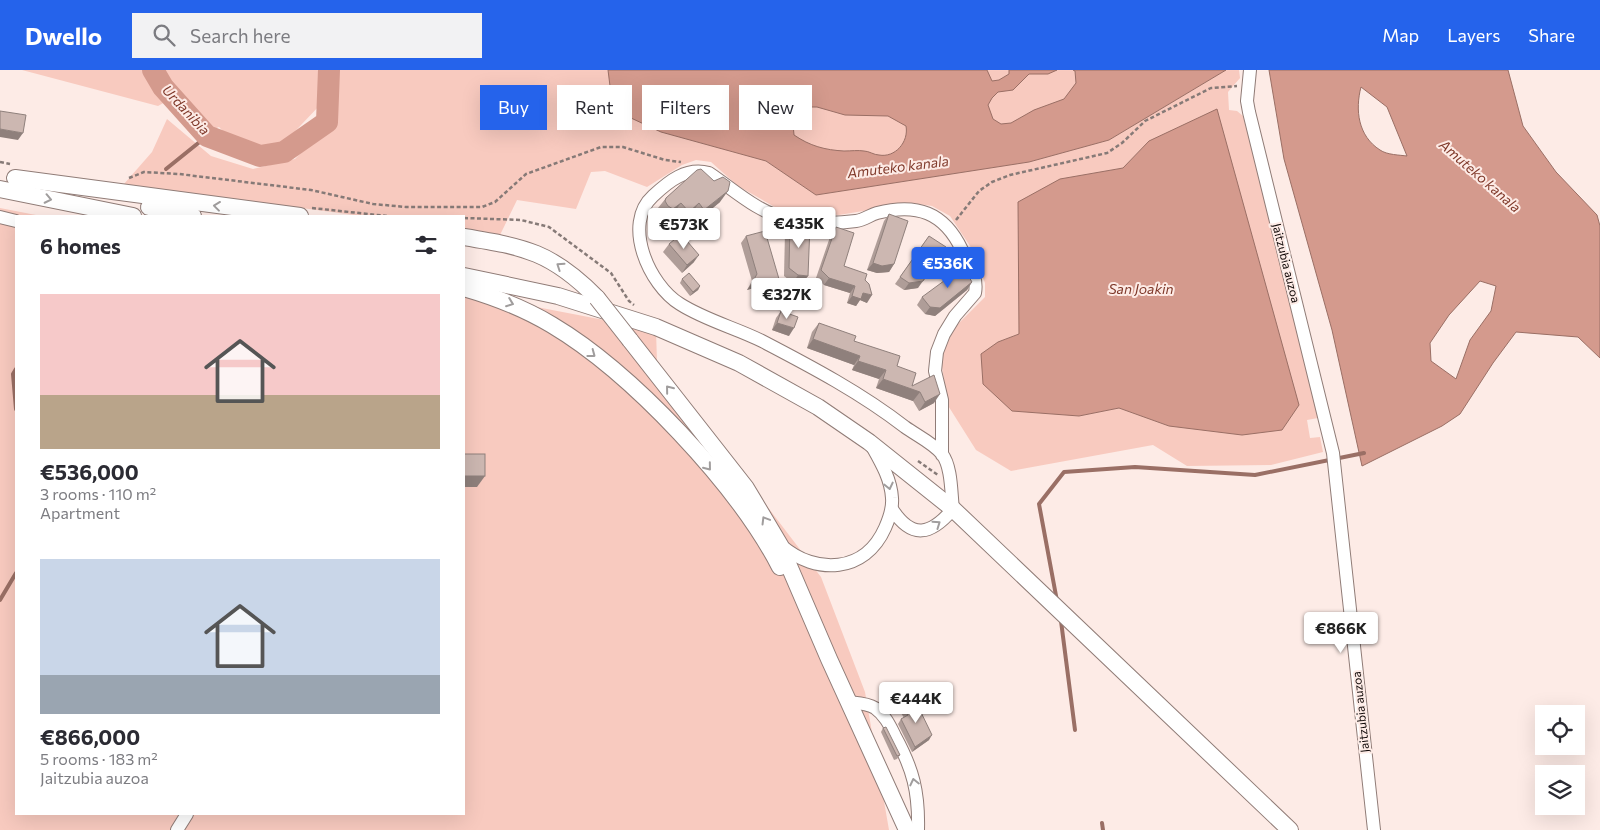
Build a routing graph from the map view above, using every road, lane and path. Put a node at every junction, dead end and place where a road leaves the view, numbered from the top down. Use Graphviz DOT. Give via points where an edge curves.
graph roads {
  1 [pos="1249,76"];
  2 [pos="683,162"];
  3 [pos="7,176"];
  4 [pos="125,180"];
  5 [pos="0,189"];
  6 [pos="128,215"];
  7 [pos="188,215"];
  8 [pos="293,215"];
  9 [pos="0,217"];
  10 [pos="15,222"];
  11 [pos="946,225"];
  12 [pos="465,237"];
  13 [pos="465,279"];
  14 [pos="465,280"];
  15 [pos="869,442"];
  16 [pos="942,455"];
  17 [pos="892,509"];
  18 [pos="953,509"];
  19 [pos="780,544"];
  20 [pos="829,660"];
  21 [pos="848,702"];
  22 [pos="186,815"];
  23 [pos="177,830"];
  24 [pos="908,830"];
  25 [pos="918,830"];
  26 [pos="1290,830"];
  27 [pos="1374,830"];
  1 -- 11 [label="path" via="1211,88 1145,121 1107,153 992,182 979,191 957,219"];
  1 -- 27 [label="street, Jaitzubia auzoa" via="1249,112 1333,453"];
  2 -- 4 [label="path" via="623,147 601,147 526,174 495,202 482,207 373,204 311,190 179,174 144,172"];
  3 -- 7 [label="main road"];
  8 -- 3 [label="main road, one-way"];
  5 -- 6 [label="main road, one-way"];
  9 -- 10 [label="street"];
  11 -- 16 [label="street" via="956,238 976,285 975,293 944,334 937,352 935,371 942,400"];
  11 -- 16 [label="street" via="930,213 915,209 894,209 838,223 788,219 771,214 709,173 698,170 688,171 656,193 644,204 640,223 643,256 662,286 679,304 762,341 872,402"];
  19 -- 12 [label="main road, one-way, bridge" via="746,488 597,298 575,275 553,260 528,250"];
  13 -- 15 [label="main road" via="558,296 656,327 739,363 818,407"];
  14 -- 20 [label="main road, one-way" via="552,325 614,371 666,419 745,512 777,561"];
  15 -- 17 [label="street, one-way" via="889,480"];
  15 -- 18 [label="main road"];
  16 -- 18 [label="street" via="949,473"];
  17 -- 18 [label="street, one-way" via="899,520 922,532 942,522"];
  17 -- 19 [label="street" via="881,538 867,553 850,562 829,566 805,562"];
  18 -- 26 [label="main road"];
  19 -- 20 [label="main road"];
  20 -- 21 [label="main road"];
  21 -- 24 [label="main road"];
  25 -- 21 [label="street, one-way" via="915,781 886,719 875,708"];
  22 -- 23 [label="street"];
}
